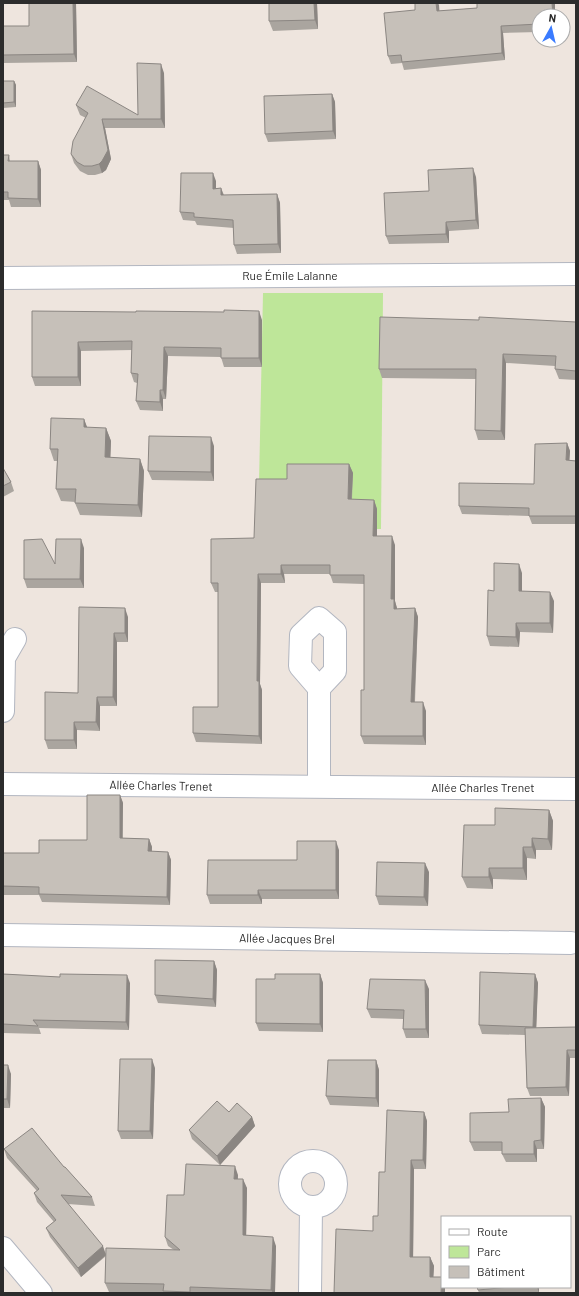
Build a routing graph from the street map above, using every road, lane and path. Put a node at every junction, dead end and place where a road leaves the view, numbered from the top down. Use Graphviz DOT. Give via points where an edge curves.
graph roads {
  1 [pos="576,274"];
  2 [pos="3,278"];
  3 [pos="15,638"];
  4 [pos="319,688"];
  5 [pos="3,711"];
  6 [pos="3,784"];
  7 [pos="319,787"];
  8 [pos="576,789"];
  9 [pos="3,935"];
  10 [pos="572,943"];
  11 [pos="311,1207"];
  12 [pos="3,1248"];
  13 [pos="41,1293"];
  14 [pos="310,1293"];
  1 -- 2 [label="street, Rue Émile Lalanne"];
  3 -- 5 [label="street" via="4,658"];
  4 -- 7 [label="street"];
  6 -- 7 [label="street, Allée Charles Trenet"];
  7 -- 8 [label="street, Allée Charles Trenet"];
  9 -- 10 [label="street, Allée Jacques Brel"];
  11 -- 14 [label="street"];
  12 -- 13 [label="street"];
}
